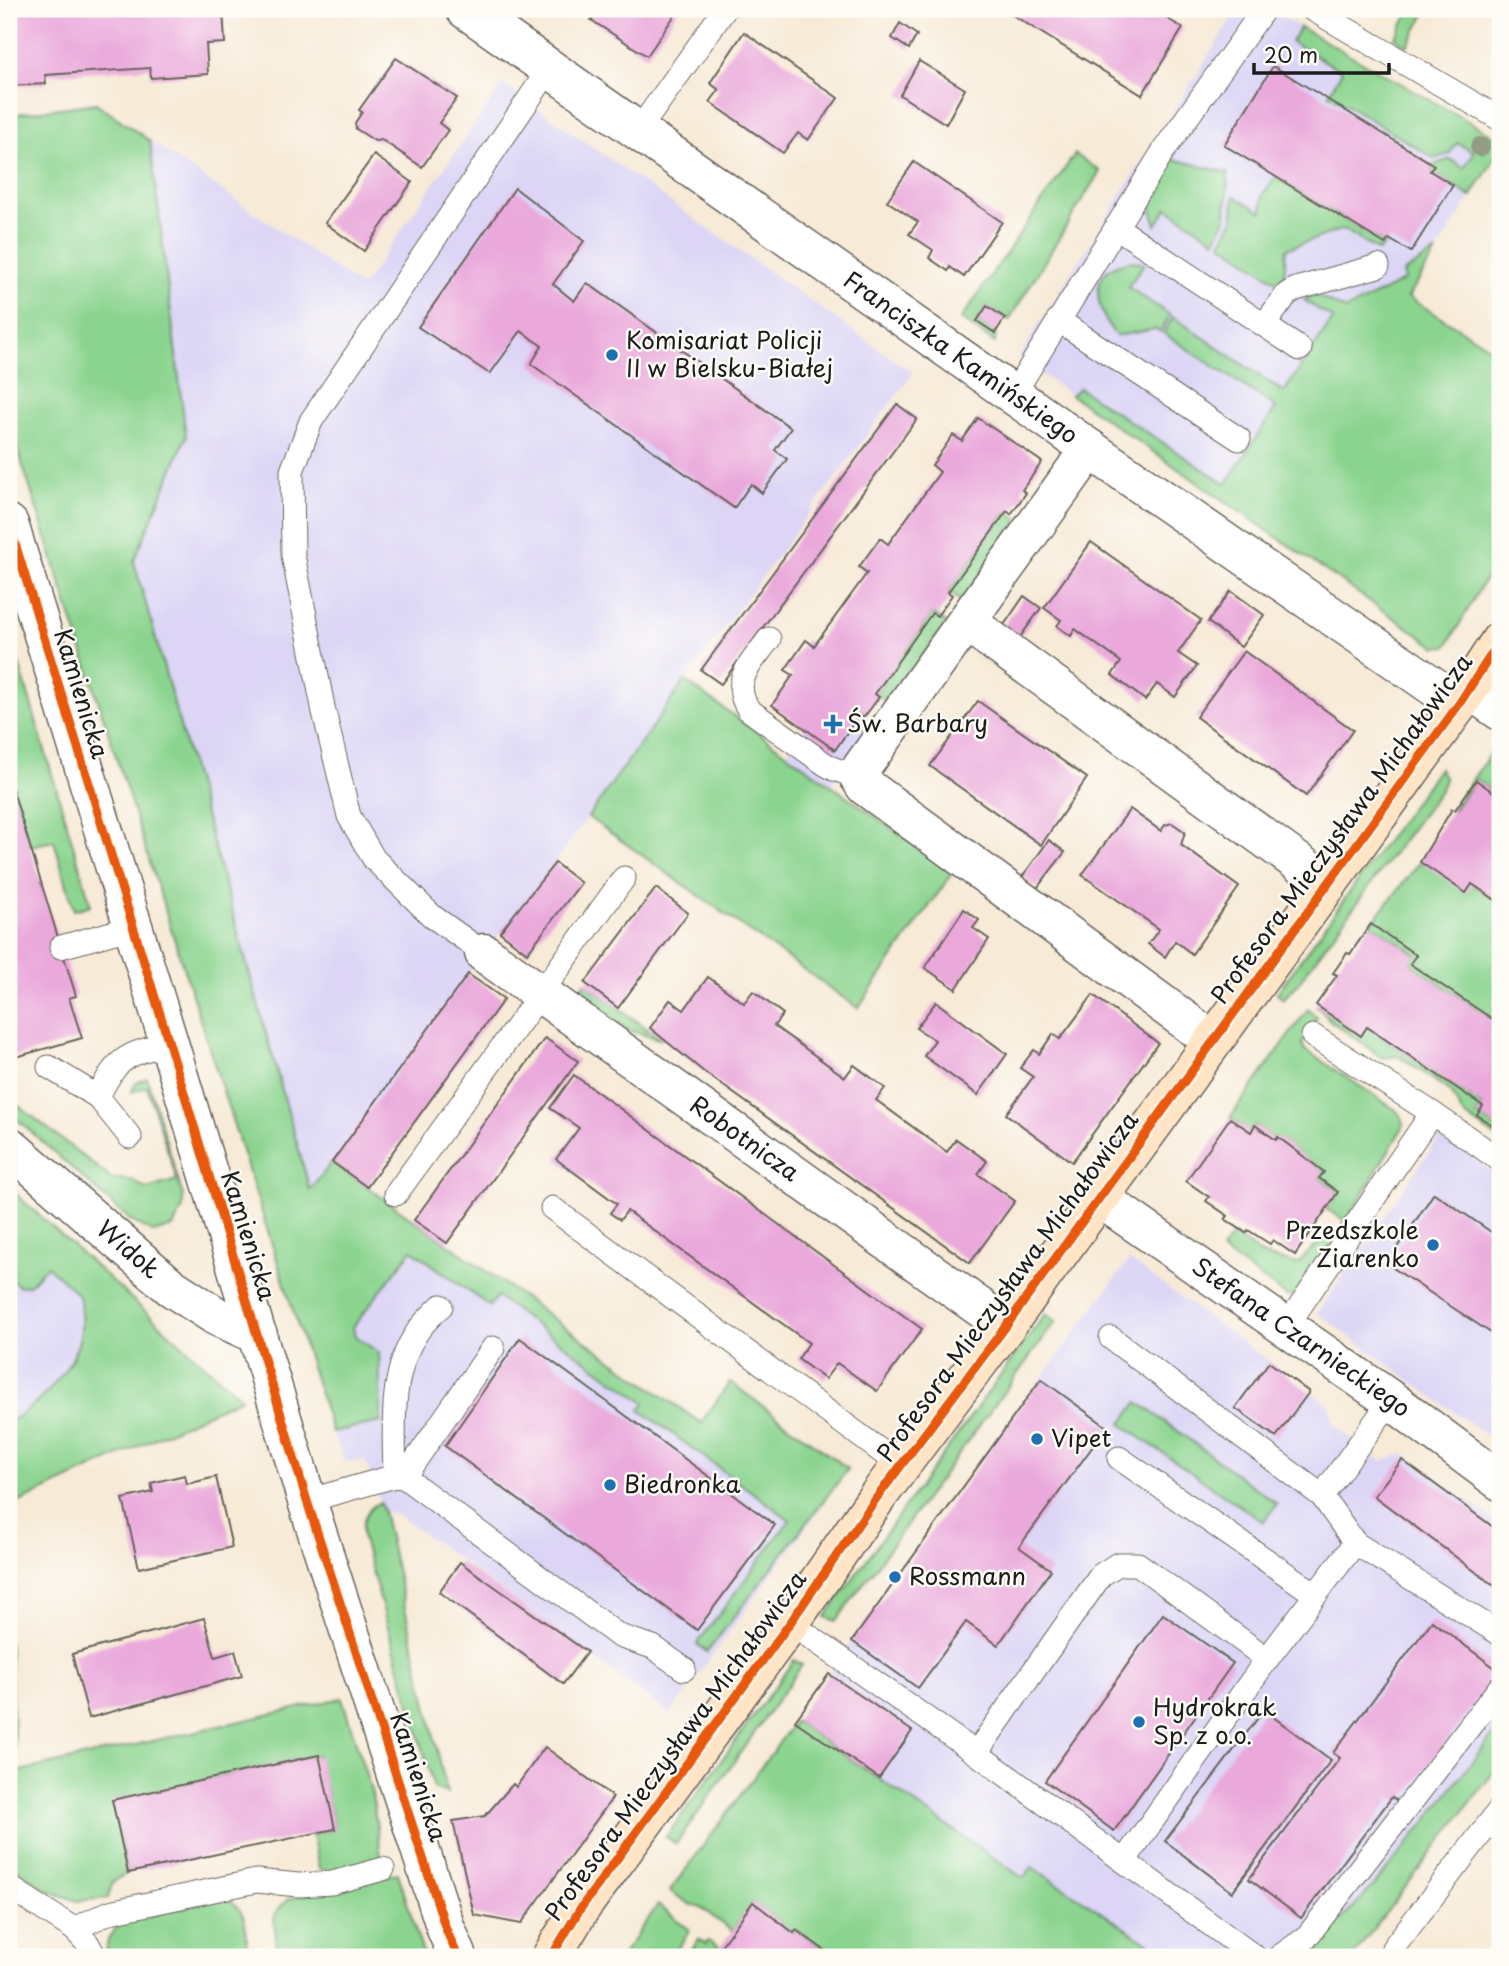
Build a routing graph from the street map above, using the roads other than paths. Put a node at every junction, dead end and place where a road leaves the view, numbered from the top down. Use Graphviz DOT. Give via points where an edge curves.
graph roads {
  1 [pos="465,9"];
  2 [pos="725,9"];
  3 [pos="1264,9"];
  4 [pos="1312,9"];
  5 [pos="550,68"];
  6 [pos="1500,119"];
  7 [pos="638,131"];
  8 [pos="1116,227"];
  9 [pos="1378,266"];
  10 [pos="1058,320"];
  11 [pos="1264,325"];
  12 [pos="1300,349"];
  13 [pos="1013,395"];
  14 [pos="1239,439"];
  15 [pos="1090,449"];
  16 [pos="9,524"];
  17 [pos="967,622"];
  18 [pos="769,639"];
  19 [pos="1500,641"];
  20 [pos="1464,697"];
  21 [pos="1500,711"];
  22 [pos="859,777"];
  23 [pos="624,878"];
  24 [pos="1328,884"];
  25 [pos="133,927"];
  26 [pos="61,947"];
  27 [pos="484,953"];
  28 [pos="539,993"];
  29 [pos="1313,1036"];
  30 [pos="1213,1041"];
  31 [pos="169,1043"];
  32 [pos="49,1067"];
  33 [pos="98,1097"];
  34 [pos="1432,1113"];
  35 [pos="130,1137"];
  36 [pos="9,1146"];
  37 [pos="1500,1160"];
  38 [pos="396,1194"];
  39 [pos="1098,1197"];
  40 [pos="552,1208"];
  41 [pos="441,1306"];
  42 [pos="1006,1326"];
  43 [pos="1286,1327"];
  44 [pos="258,1335"];
  45 [pos="1111,1338"];
  46 [pos="493,1348"];
  47 [pos="1391,1400"];
  48 [pos="1119,1458"];
  49 [pos="901,1466"];
  50 [pos="399,1476"];
  51 [pos="1500,1481"];
  52 [pos="1322,1496"];
  53 [pos="307,1501"];
  54 [pos="1355,1543"];
  55 [pos="1315,1594"];
  56 [pos="790,1623"];
  57 [pos="1500,1634"];
  58 [pos="1267,1658"];
  59 [pos="684,1669"];
  60 [pos="1500,1687"];
  61 [pos="976,1753"];
  62 [pos="1500,1808"];
  63 [pos="1124,1861"];
  64 [pos="383,1869"];
  65 [pos="9,1886"];
  66 [pos="74,1929"];
  67 [pos="1393,1948"];
  68 [pos="95,1957"];
  69 [pos="458,1957"];
  70 [pos="551,1957"];
  71 [pos="1255,1957"];
  72 [pos="1279,1957"];
  1 -- 5 [label="street, Franciszka Kamińskiego"];
  2 -- 7 [label="lane"];
  3 -- 8 [label="lane" via="1164,150"];
  4 -- 6 [label="lane"];
  5 -- 7 [label="street, Franciszka Kamińskiego"];
  5 -- 27 [label="lane" via="311,421 292,471 293,555 349,816 374,859 432,916"];
  7 -- 13 [label="street, Franciszka Kamińskiego"];
  8 -- 10 [label="lane"];
  8 -- 11 [label="lane"];
  9 -- 11 [label="lane" via="1296,289"];
  10 -- 13 [label="lane"];
  10 -- 14 [label="lane"];
  11 -- 12 [label="lane"];
  13 -- 15 [label="street, Franciszka Kamińskiego"];
  15 -- 17 [label="street"];
  15 -- 20 [label="street, Franciszka Kamińskiego"];
  16 -- 25 [label="street, Kamienicka"];
  17 -- 22 [label="street"];
  17 -- 24 [label="street, Profesora Mieczysława Michałowicza"];
  18 -- 22 [label="lane" via="743,677 741,698 749,710 825,764"];
  19 -- 20 [label="street, Profesora Mieczysława Michałowicza"];
  20 -- 21 [label="street, Franciszka Kamińskiego"];
  20 -- 24 [label="street, Profesora Mieczysława Michałowicza"];
  22 -- 30 [label="street, Profesora Mieczysława Michałowicza" via="865,786"];
  23 -- 28 [label="lane"];
  24 -- 30 [label="street, Profesora Mieczysława Michałowicza"];
  25 -- 26 [label="lane"];
  25 -- 31 [label="street, Kamienicka"];
  27 -- 28 [label="street, Robotnicza"];
  28 -- 38 [label="lane"];
  28 -- 42 [label="street, Robotnicza"];
  29 -- 34 [label="lane"];
  30 -- 39 [label="street, Profesora Mieczysława Michałowicza"];
  31 -- 33 [label="lane" via="124,1058"];
  31 -- 44 [label="street, Kamienicka"];
  32 -- 33 [label="lane"];
  33 -- 35 [label="lane"];
  34 -- 37 [label="lane"];
  34 -- 43 [label="lane"];
  36 -- 44 [label="street, Widok" via="171,1287 216,1316"];
  39 -- 42 [label="street, Profesora Mieczysława Michałowicza"];
  39 -- 43 [label="street, Stefana Czarnieckiego"];
  40 -- 49 [label="lane"];
  41 -- 50 [label="lane" via="418,1331 401,1367 396,1395"];
  42 -- 49 [label="street, Profesora Mieczysława Michałowicza"];
  43 -- 47 [label="street, Stefana Czarnieckiego"];
  44 -- 53 [label="street, Kamienicka"];
  45 -- 52 [label="lane"];
  46 -- 50 [label="lane"];
  47 -- 51 [label="street, Stefana Czarnieckiego"];
  47 -- 52 [label="lane"];
  48 -- 55 [label="lane"];
  49 -- 56 [label="street, Profesora Mieczysława Michałowicza"];
  50 -- 53 [label="lane"];
  50 -- 59 [label="lane" via="618,1636 653,1647"];
  52 -- 54 [label="lane"];
  53 -- 69 [label="street, Kamienicka"];
  54 -- 55 [label="lane"];
  54 -- 57 [label="lane"];
  55 -- 58 [label="lane"];
  56 -- 61 [label="lane"];
  56 -- 70 [label="street, Profesora Mieczysława Michałowicza" via="580,1909"];
  58 -- 61 [label="lane" via="1138,1564 1118,1564 1101,1575"];
  58 -- 63 [label="lane"];
  60 -- 72 [label="lane" via="1306,1938"];
  61 -- 63 [label="lane"];
  62 -- 67 [label="lane"];
  63 -- 71 [label="lane"];
  64 -- 66 [label="lane" via="321,1884 256,1881 110,1912"];
  65 -- 66 [label="lane"];
  66 -- 68 [label="lane"];
}
